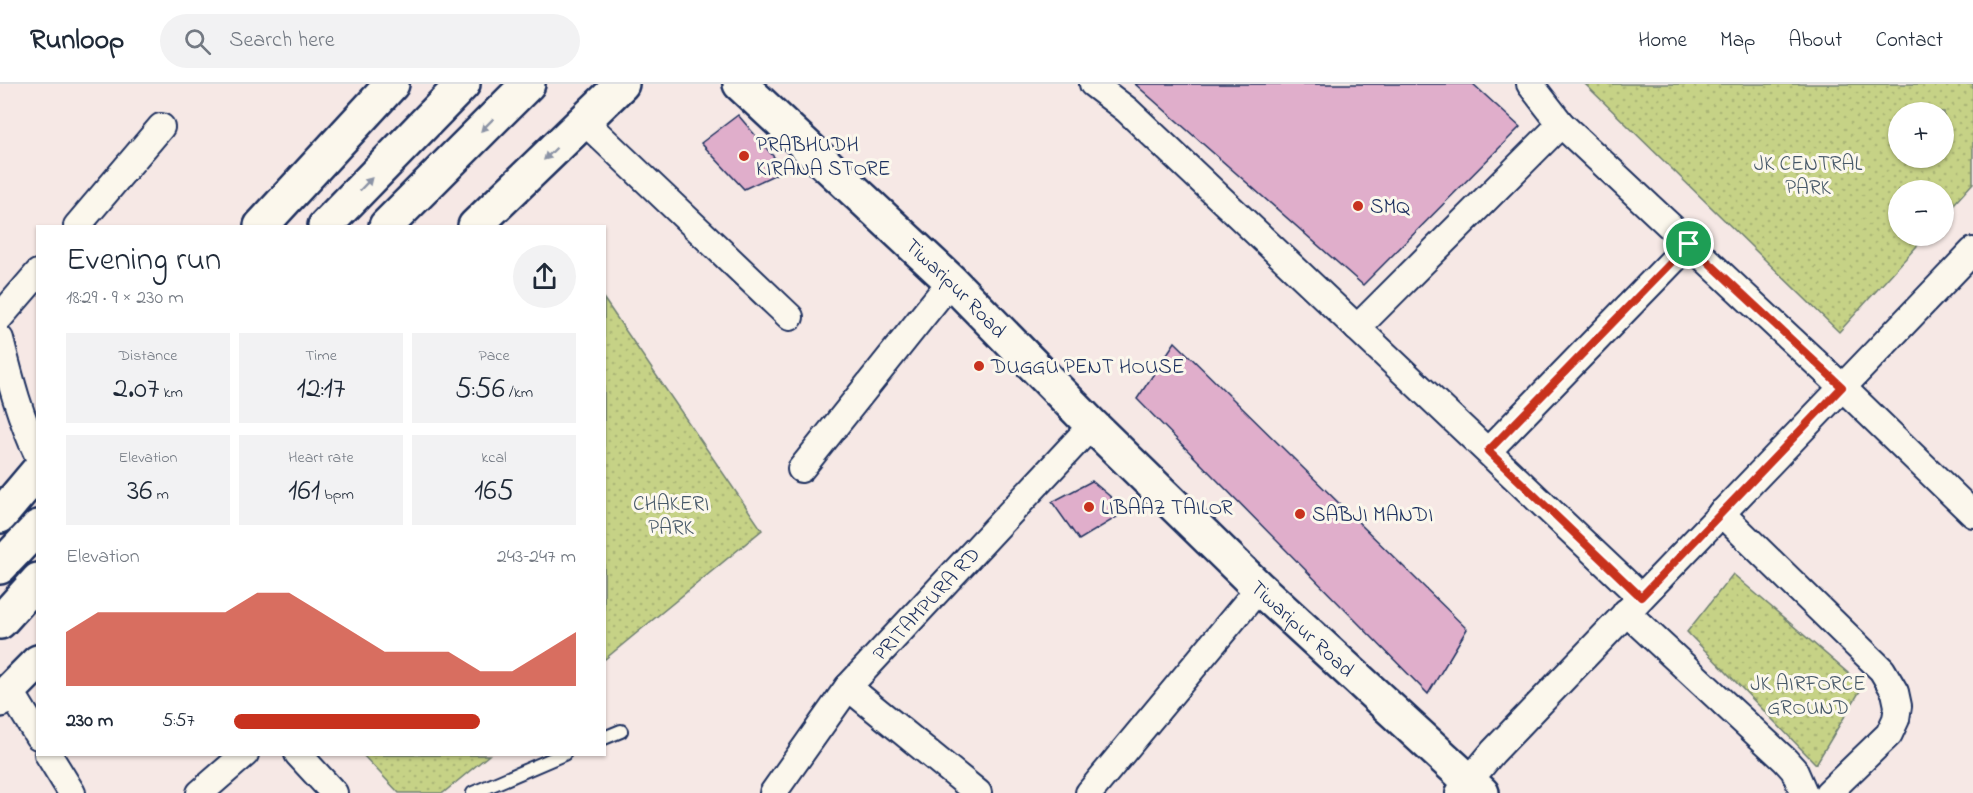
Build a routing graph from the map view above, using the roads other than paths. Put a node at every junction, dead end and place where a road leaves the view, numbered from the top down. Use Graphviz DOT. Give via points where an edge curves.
graph roads {
  1 [pos="392,84"];
  2 [pos="464,84"];
  3 [pos="528,84"];
  4 [pos="622,84"];
  5 [pos="740,84"];
  6 [pos="1094,84"];
  7 [pos="1530,84"];
  8 [pos="584,121"];
  9 [pos="1561,124"];
  10 [pos="161,127"];
  11 [pos="78,225"];
  12 [pos="262,225"];
  13 [pos="326,225"];
  14 [pos="387,225"];
  15 [pos="476,225"];
  16 [pos="1689,244"];
  17 [pos="1973,251"];
  18 [pos="36,275"];
  19 [pos="951,281"];
  20 [pos="0,316"];
  21 [pos="790,317"];
  22 [pos="1357,328"];
  23 [pos="0,339"];
  24 [pos="1842,387"];
  25 [pos="1092,425"];
  26 [pos="36,451"];
  27 [pos="1488,451"];
  28 [pos="801,469"];
  29 [pos="36,473"];
  30 [pos="1721,513"];
  31 [pos="1973,514"];
  32 [pos="0,516"];
  33 [pos="36,529"];
  34 [pos="0,567"];
  35 [pos="36,582"];
  36 [pos="1259,588"];
  37 [pos="1634,605"];
  38 [pos="0,622"];
  39 [pos="36,664"];
  40 [pos="848,687"];
  41 [pos="5,695"];
  42 [pos="621,731"];
  43 [pos="36,734"];
  44 [pos="606,737"];
  45 [pos="49,756"];
  46 [pos="243,756"];
  47 [pos="300,756"];
  48 [pos="559,756"];
  49 [pos="1470,789"];
  50 [pos="72,793"];
  51 [pos="200,793"];
  52 [pos="334,793"];
  53 [pos="473,793"];
  54 [pos="773,793"];
  55 [pos="978,793"];
  56 [pos="1089,793"];
  57 [pos="1804,793"];
  58 [pos="1828,793"];
  1 -- 12 [label="main road"];
  13 -- 2 [label="main road, one-way"];
  3 -- 14 [label="main road, one-way"];
  4 -- 8 [label="main road"];
  5 -- 19 [label="main road, Tiwaripur Road"];
  6 -- 22 [label="street" via="1127,110"];
  7 -- 9 [label="street"];
  8 -- 15 [label="main road, one-way"];
  8 -- 21 [label="street"];
  9 -- 16 [label="street"];
  9 -- 22 [label="street"];
  10 -- 11 [label="street"];
  16 -- 24 [label="street"];
  16 -- 27 [label="street"];
  17 -- 24 [label="street"];
  18 -- 20 [label="street"];
  19 -- 25 [label="main road, Tiwaripur Road"];
  19 -- 28 [label="street"];
  22 -- 27 [label="street"];
  23 -- 26 [label="street" via="12,390"];
  24 -- 30 [label="street"];
  24 -- 31 [label="street"];
  25 -- 36 [label="main road, Tiwaripur Road"];
  25 -- 40 [label="street, PRITAMPURA RD"];
  27 -- 37 [label="street"];
  29 -- 32 [label="main road"];
  30 -- 37 [label="street"];
  30 -- 58 [label="street" via="1882,670 1895,692 1898,706 1889,734"];
  33 -- 34 [label="main road"];
  35 -- 38 [label="main road"];
  36 -- 49 [label="main road, Tiwaripur Road"];
  36 -- 56 [label="street"];
  37 -- 49 [label="street" via="1493,752"];
  37 -- 57 [label="street" via="1785,760"];
  39 -- 41 [label="main road"];
  40 -- 54 [label="street, PRITAMPURA RD"];
  40 -- 55 [label="street"];
  41 -- 43 [label="street"];
  42 -- 44 [label="lane"];
  45 -- 50 [label="street"];
  46 -- 51 [label="street"];
  47 -- 52 [label="street"];
  48 -- 53 [label="lane"];
}
